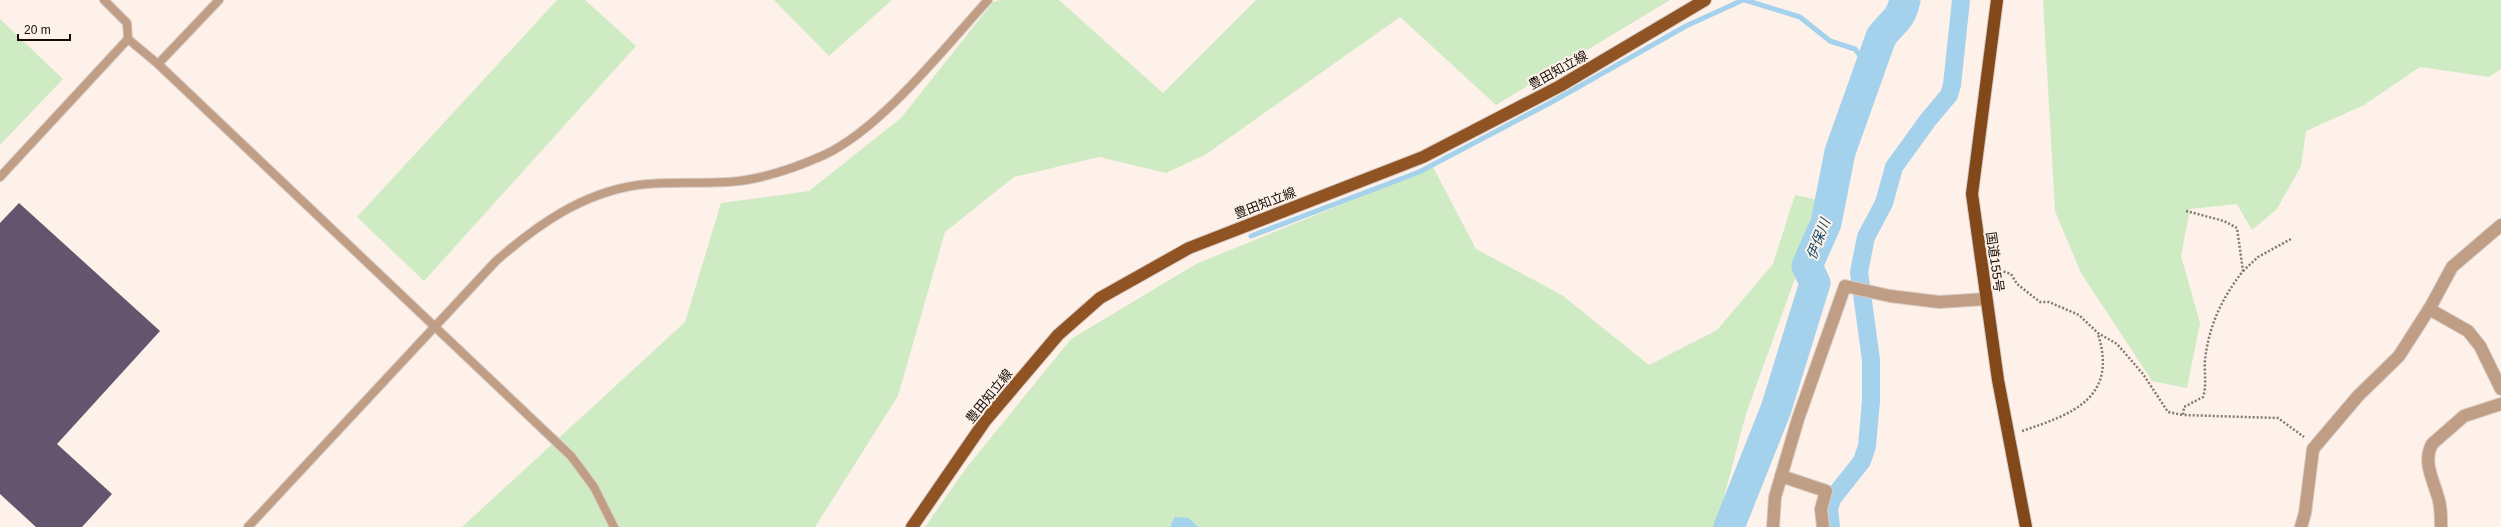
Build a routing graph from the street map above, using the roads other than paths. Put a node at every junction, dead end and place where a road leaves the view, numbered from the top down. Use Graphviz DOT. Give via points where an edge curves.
graph roads {
  1 [pos="104,0"];
  2 [pos="219,0"];
  3 [pos="988,0"];
  4 [pos="1705,0"];
  5 [pos="1997,0"];
  6 [pos="128,39"];
  7 [pos="158,64"];
  8 [pos="0,177"];
  9 [pos="2501,225"];
  10 [pos="1986,299"];
  11 [pos="2429,309"];
  12 [pos="434,327"];
  13 [pos="2501,389"];
  14 [pos="2501,404"];
  15 [pos="1781,476"];
  16 [pos="2441,526"];
  17 [pos="248,527"];
  18 [pos="614,527"];
  19 [pos="912,527"];
  20 [pos="1773,527"];
  21 [pos="1823,527"];
  22 [pos="2026,527"];
  23 [pos="2301,527"];
  1 -- 6 [label="lane" via="127,23"];
  2 -- 7 [label="lane"];
  3 -- 12 [label="lane" via="892,104 854,137 825,154 767,175 730,182 637,186 582,202 526,235 496,261"];
  4 -- 19 [label="main road, 豊田知立線" via="1560,86 1422,158 1189,248 1100,298 1058,335 985,421"];
  5 -- 10 [label="highway, 国道155号" via="1972,194"];
  6 -- 7 [label="lane"];
  6 -- 8 [label="lane"];
  7 -- 12 [label="lane"];
  9 -- 11 [label="street" via="2452,267"];
  10 -- 15 [label="street" via="1940,302 1890,296 1845,286 1798,419"];
  10 -- 22 [label="highway, 国道155号"];
  11 -- 13 [label="street" via="2468,331 2480,346"];
  11 -- 23 [label="street" via="2399,356 2358,396 2313,449"];
  12 -- 17 [label="lane"];
  12 -- 18 [label="lane" via="571,456 594,487"];
  14 -- 16 [label="street" via="2464,416 2432,444 2429,450 2429,470 2438,495"];
  15 -- 20 [label="street" via="1775,497"];
  15 -- 21 [label="street" via="1826,491 1821,509"];
}
